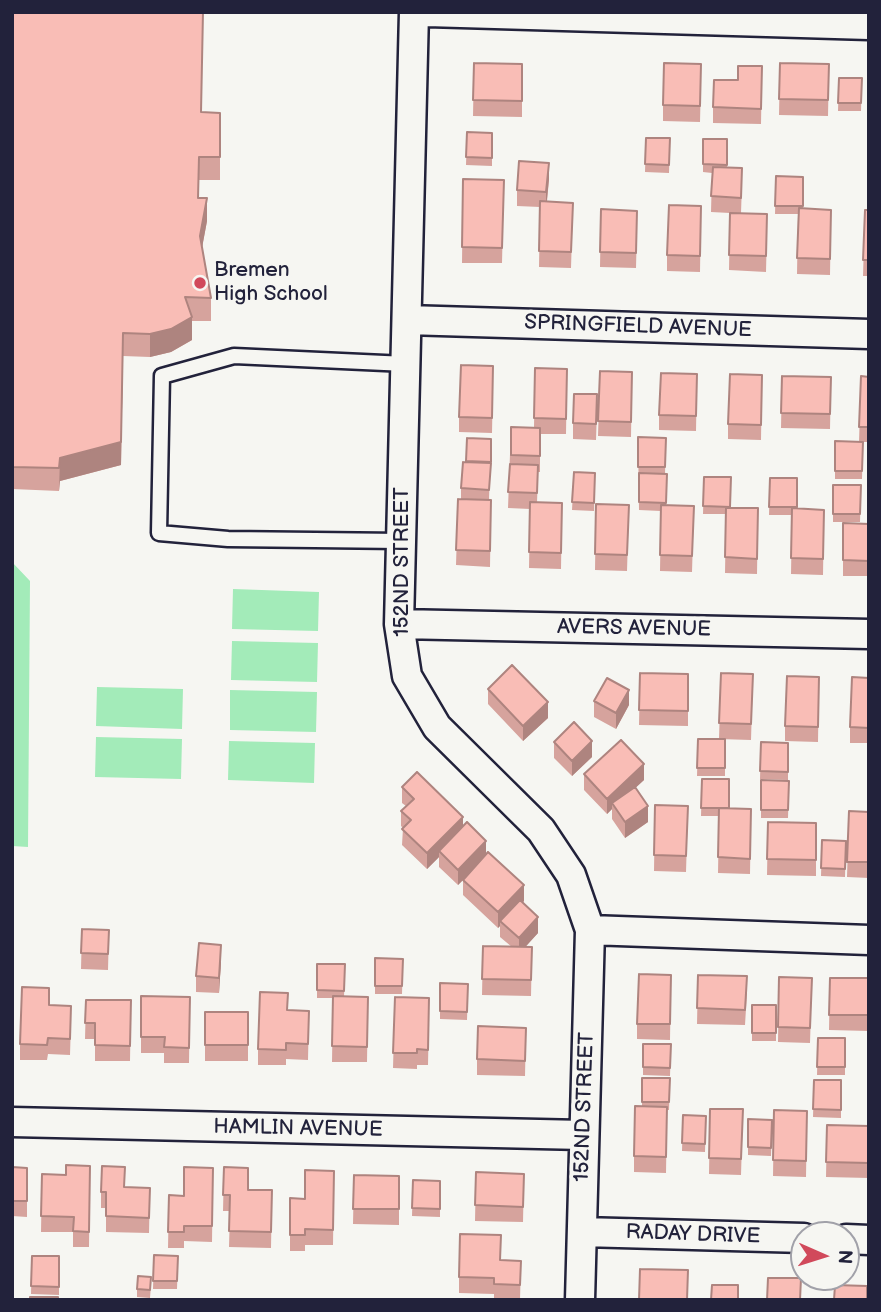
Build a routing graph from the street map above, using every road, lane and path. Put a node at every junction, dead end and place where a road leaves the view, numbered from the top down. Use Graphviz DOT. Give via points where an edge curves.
graph roads {
  1 [pos="414,12"];
  2 [pos="427,12"];
  3 [pos="869,25"];
  4 [pos="407,320"];
  5 [pos="869,334"];
  6 [pos="406,364"];
  7 [pos="401,541"];
  8 [pos="399,624"];
  9 [pos="869,634"];
  10 [pos="590,930"];
  11 [pos="869,940"];
  12 [pos="12,1122"];
  13 [pos="583,1135"];
  14 [pos="582,1231"];
  15 [pos="790,1238"];
  16 [pos="580,1300"];
  1 -- 4 [label="street, 152ND STREET"];
  2 -- 3 [label="street"];
  4 -- 5 [label="street, SPRINGFIELD AVENUE"];
  4 -- 6 [label="street, 152ND STREET"];
  6 -- 7 [label="street, 152ND STREET"];
  6 -- 7 [label="lane" via="234,356 162,376 159,533 228,539"];
  7 -- 8 [label="street, 152ND STREET"];
  8 -- 9 [label="street, AVERS AVENUE"];
  8 -- 10 [label="street, 152ND STREET" via="407,676 437,727 541,830 571,875"];
  10 -- 11 [label="street"];
  10 -- 13 [label="street, 152ND STREET"];
  12 -- 13 [label="street, HAMLIN AVENUE"];
  13 -- 14 [label="street, 152ND STREET"];
  14 -- 15 [label="street, RADAY DRIVE"];
  14 -- 16 [label="street, 152ND STREET"];
}
